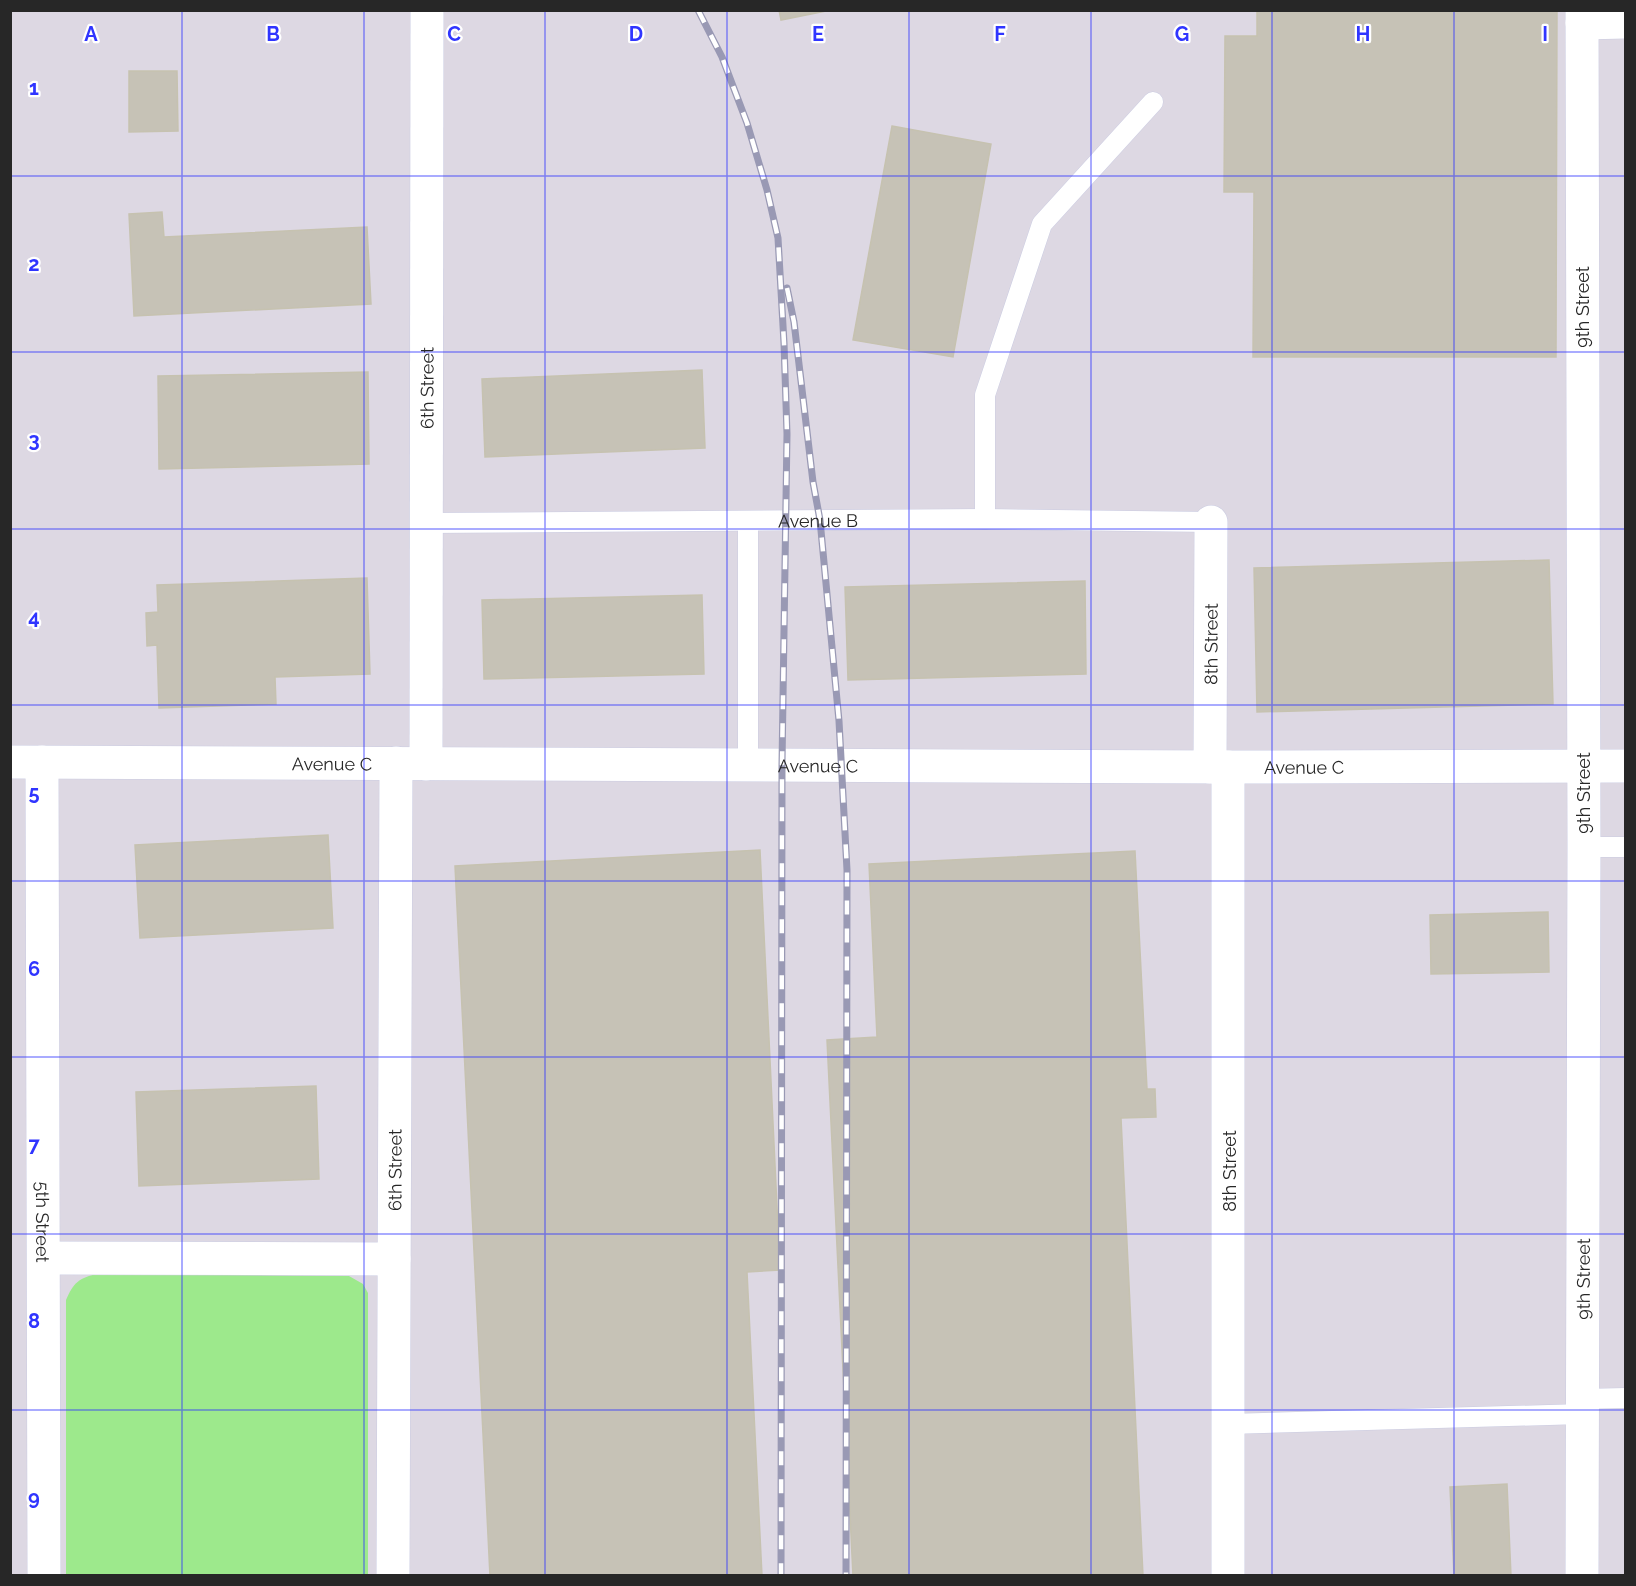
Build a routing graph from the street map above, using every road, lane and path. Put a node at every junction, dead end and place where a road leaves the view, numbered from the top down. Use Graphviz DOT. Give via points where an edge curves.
graph roads {
  1 [pos="427,10"];
  2 [pos="1582,17"];
  3 [pos="1626,22"];
  4 [pos="1153,102"];
  5 [pos="985,519"];
  6 [pos="748,521"];
  7 [pos="1211,522"];
  8 [pos="425,523"];
  9 [pos="10,762"];
  10 [pos="42,762"];
  11 [pos="411,764"];
  12 [pos="748,764"];
  13 [pos="1583,766"];
  14 [pos="1626,766"];
  15 [pos="1219,767"];
  16 [pos="1584,847"];
  17 [pos="1626,847"];
  18 [pos="44,1258"];
  19 [pos="394,1259"];
  20 [pos="1626,1398"];
  21 [pos="1582,1406"];
  22 [pos="1229,1424"];
  23 [pos="44,1575"];
  24 [pos="393,1575"];
  25 [pos="1228,1575"];
  26 [pos="1582,1575"];
  1 -- 8 [label="street, 6th Street"];
  2 -- 3 [label="street"];
  2 -- 13 [label="street, 9th Street"];
  4 -- 5 [label="lane" via="1042,224 985,395"];
  5 -- 6 [label="lane, Avenue B"];
  5 -- 7 [label="lane, Avenue B"];
  6 -- 8 [label="lane, Avenue B"];
  6 -- 12 [label="lane"];
  7 -- 15 [label="street, 8th Street"];
  8 -- 11 [label="street, 6th Street"];
  9 -- 10 [label="street, Avenue C"];
  10 -- 11 [label="street, Avenue C"];
  10 -- 18 [label="street, 5th Street"];
  11 -- 12 [label="street, Avenue C"];
  11 -- 19 [label="street, 6th Street"];
  12 -- 15 [label="street, Avenue C"];
  13 -- 14 [label="street, Avenue C"];
  13 -- 15 [label="street, Avenue C"];
  13 -- 16 [label="street, 9th Street"];
  15 -- 22 [label="street, 8th Street"];
  16 -- 17 [label="lane"];
  16 -- 21 [label="street, 9th Street"];
  18 -- 19 [label="street"];
  18 -- 23 [label="street, 5th Street"];
  19 -- 24 [label="street, 6th Street"];
  20 -- 21 [label="lane"];
  21 -- 22 [label="lane"];
  21 -- 26 [label="street, 9th Street"];
  22 -- 25 [label="street, 8th Street"];
}
